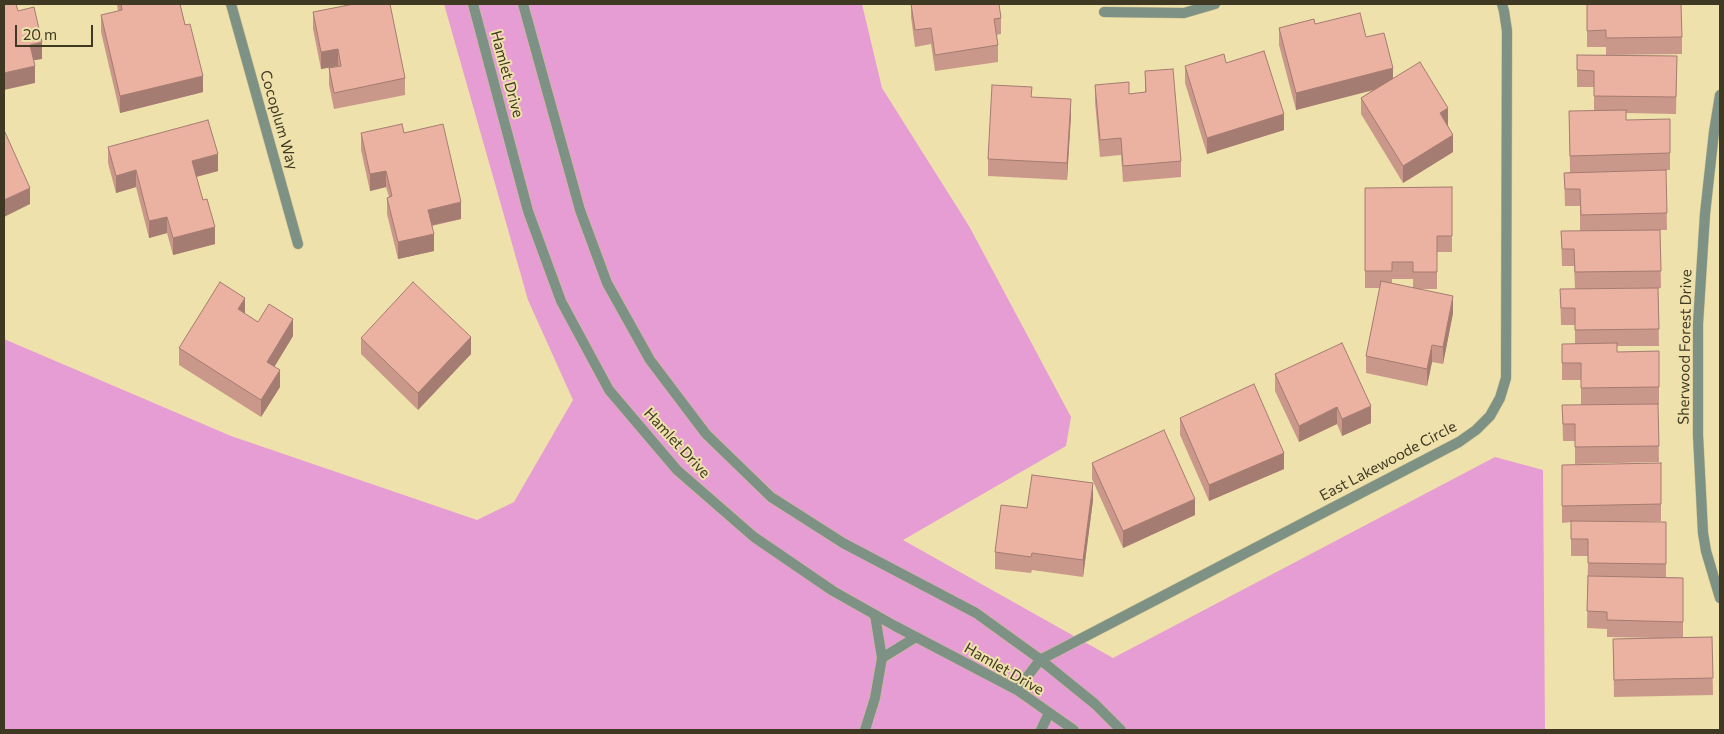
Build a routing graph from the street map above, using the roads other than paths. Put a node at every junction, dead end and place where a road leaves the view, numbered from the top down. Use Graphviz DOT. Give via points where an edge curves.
graph roads {
  1 [pos="231,4"];
  2 [pos="473,4"];
  3 [pos="523,4"];
  4 [pos="1215,4"];
  5 [pos="1502,4"];
  6 [pos="1104,12"];
  7 [pos="1720,96"];
  8 [pos="298,244"];
  9 [pos="1720,598"];
  10 [pos="875,615"];
  11 [pos="916,637"];
  12 [pos="882,658"];
  13 [pos="1040,660"];
  14 [pos="1018,690"];
  15 [pos="1050,713"];
  16 [pos="865,730"];
  17 [pos="1041,730"];
  18 [pos="1074,730"];
  19 [pos="1121,730"];
  1 -- 8 [label="street, Cocoplum Way"];
  2 -- 10 [label="street, Hamlet Drive" via="528,211 561,301 609,390 677,470 754,537 833,591"];
  3 -- 13 [label="street, Hamlet Drive" via="580,210 608,283 650,360 706,434 771,497 843,543 976,613"];
  4 -- 6 [label="street" via="1184,14"];
  5 -- 13 [label="street, East Lakewoode Circle" via="1507,31 1506,378 1490,416 1459,442"];
  7 -- 9 [label="street, Sherwood Forest Drive" via="1705,214 1698,324 1698,435 1703,533"];
  10 -- 11 [label="street, Hamlet Drive"];
  10 -- 12 [label="street"];
  11 -- 12 [label="street"];
  11 -- 14 [label="street, Hamlet Drive"];
  12 -- 16 [label="street"];
  13 -- 14 [label="street, East Lakewoode Circle"];
  13 -- 19 [label="street, Hamlet Drive" via="1095,704"];
  14 -- 15 [label="street, Hamlet Drive"];
  15 -- 17 [label="street"];
  15 -- 18 [label="street, Hamlet Drive"];
}
